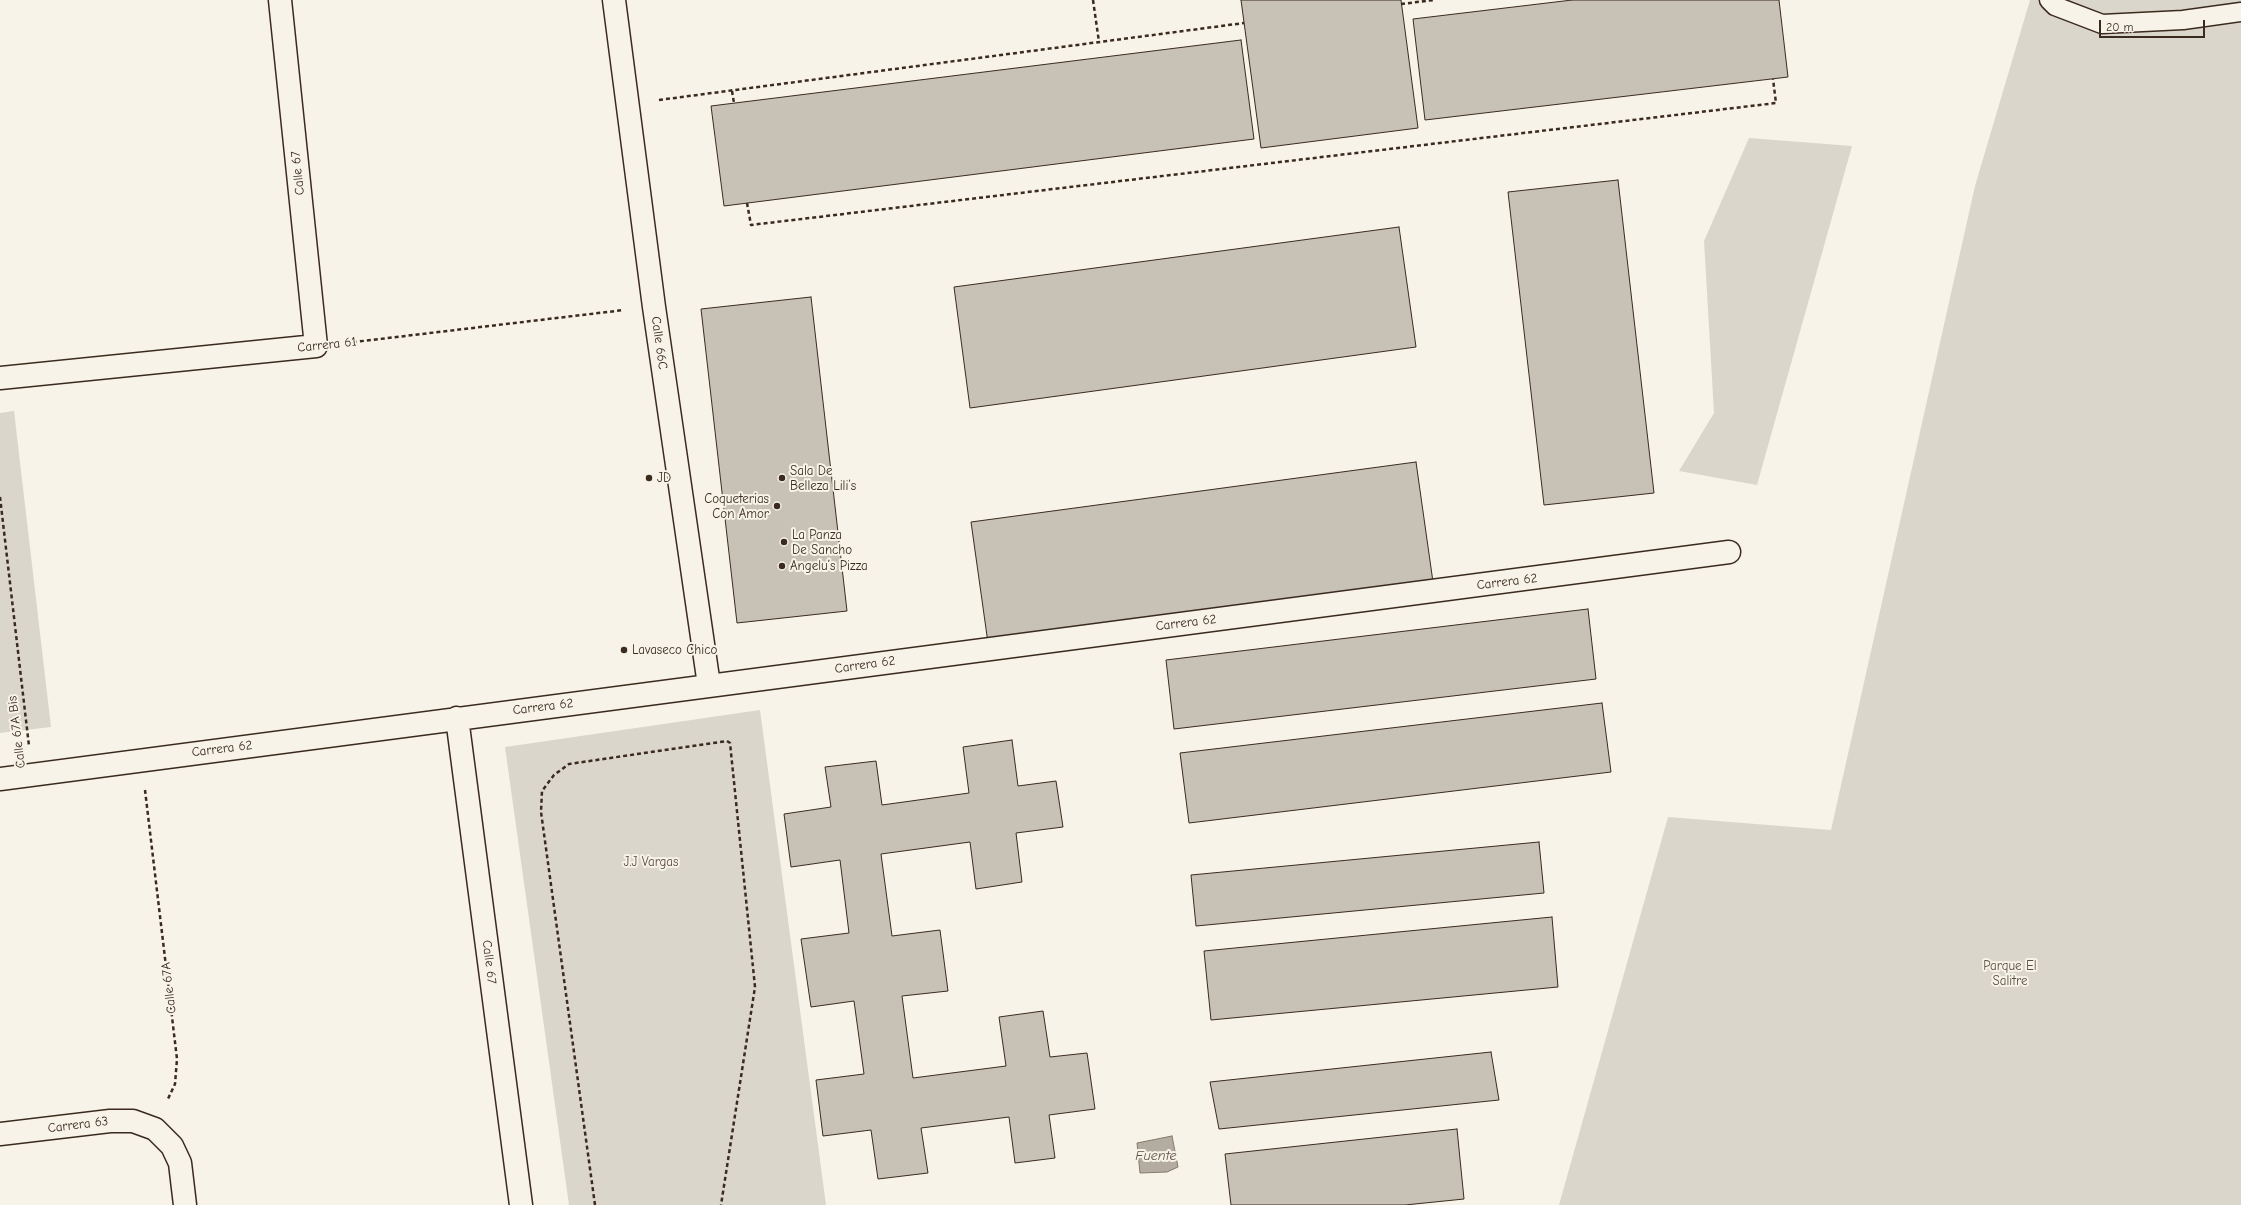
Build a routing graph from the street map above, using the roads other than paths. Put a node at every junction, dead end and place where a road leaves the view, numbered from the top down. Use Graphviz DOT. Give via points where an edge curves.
graph roads {
  1 [pos="280,0"];
  2 [pos="614,0"];
  3 [pos="2049,0"];
  4 [pos="2241,12"];
  5 [pos="316,346"];
  6 [pos="0,378"];
  7 [pos="1729,552"];
  8 [pos="709,685"];
  9 [pos="457,718"];
  10 [pos="0,779"];
  11 [pos="0,1134"];
  12 [pos="186,1205"];
  13 [pos="521,1205"];
  1 -- 5 [label="street, Calle 67"];
  2 -- 8 [label="street, Calle 66C" via="654,306"];
  3 -- 4 [label="lane" via="2055,6 2102,24 2183,20"];
  5 -- 6 [label="street, Carrera 61"];
  7 -- 8 [label="street, Carrera 62"];
  8 -- 9 [label="street, Carrera 62"];
  9 -- 10 [label="street, Carrera 62"];
  9 -- 13 [label="street, Calle 67"];
  11 -- 12 [label="street, Carrera 63" via="110,1120 134,1120 156,1129 172,1146 180,1163"];
}
